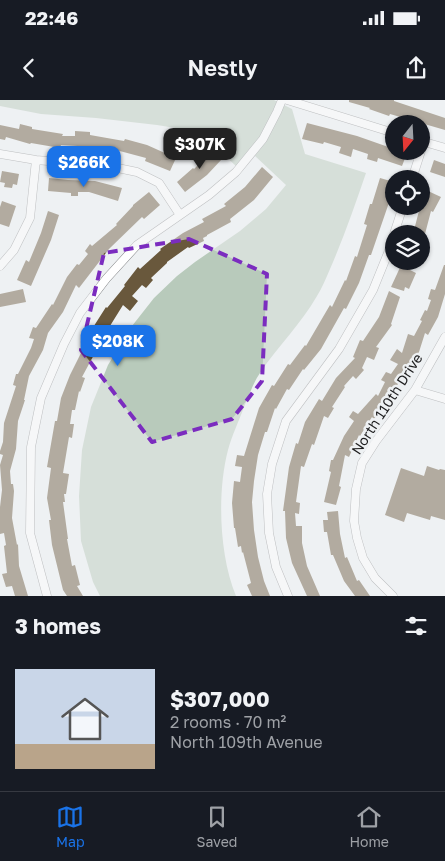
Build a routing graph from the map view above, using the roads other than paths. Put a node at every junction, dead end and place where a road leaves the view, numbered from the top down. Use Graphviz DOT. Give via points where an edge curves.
graph roads {
  1 [pos="282,100"];
  2 [pos="287,100"];
  3 [pos="385,130"];
  4 [pos="430,147"];
  5 [pos="445,148"];
  6 [pos="0,154"];
  7 [pos="36,160"];
  8 [pos="180,215"];
  9 [pos="385,260"];
  10 [pos="0,266"];
  11 [pos="445,337"];
  12 [pos="415,390"];
  13 [pos="445,400"];
  14 [pos="47,596"];
  15 [pos="288,596"];
  16 [pos="393,596"];
  1 -- 8 [label="street" via="263,139 236,172"];
  2 -- 3 [label="street"];
  4 -- 5 [label="street"];
  6 -- 7 [label="street"];
  7 -- 8 [label="street" via="108,166 137,172 159,183"];
  7 -- 10 [label="street" via="30,218 14,250"];
  8 -- 14 [label="street" via="137,245 80,312 41,398 31,448 30,533"];
  9 -- 15 [label="street" via="373,290 338,349 286,422 272,464 267,494 269,533 276,567"];
  11 -- 12 [label="street, North 110th Drive"];
  12 -- 13 [label="street"];
  12 -- 16 [label="street, North 110th Drive" via="362,463 356,490 356,538 375,578"];
}
